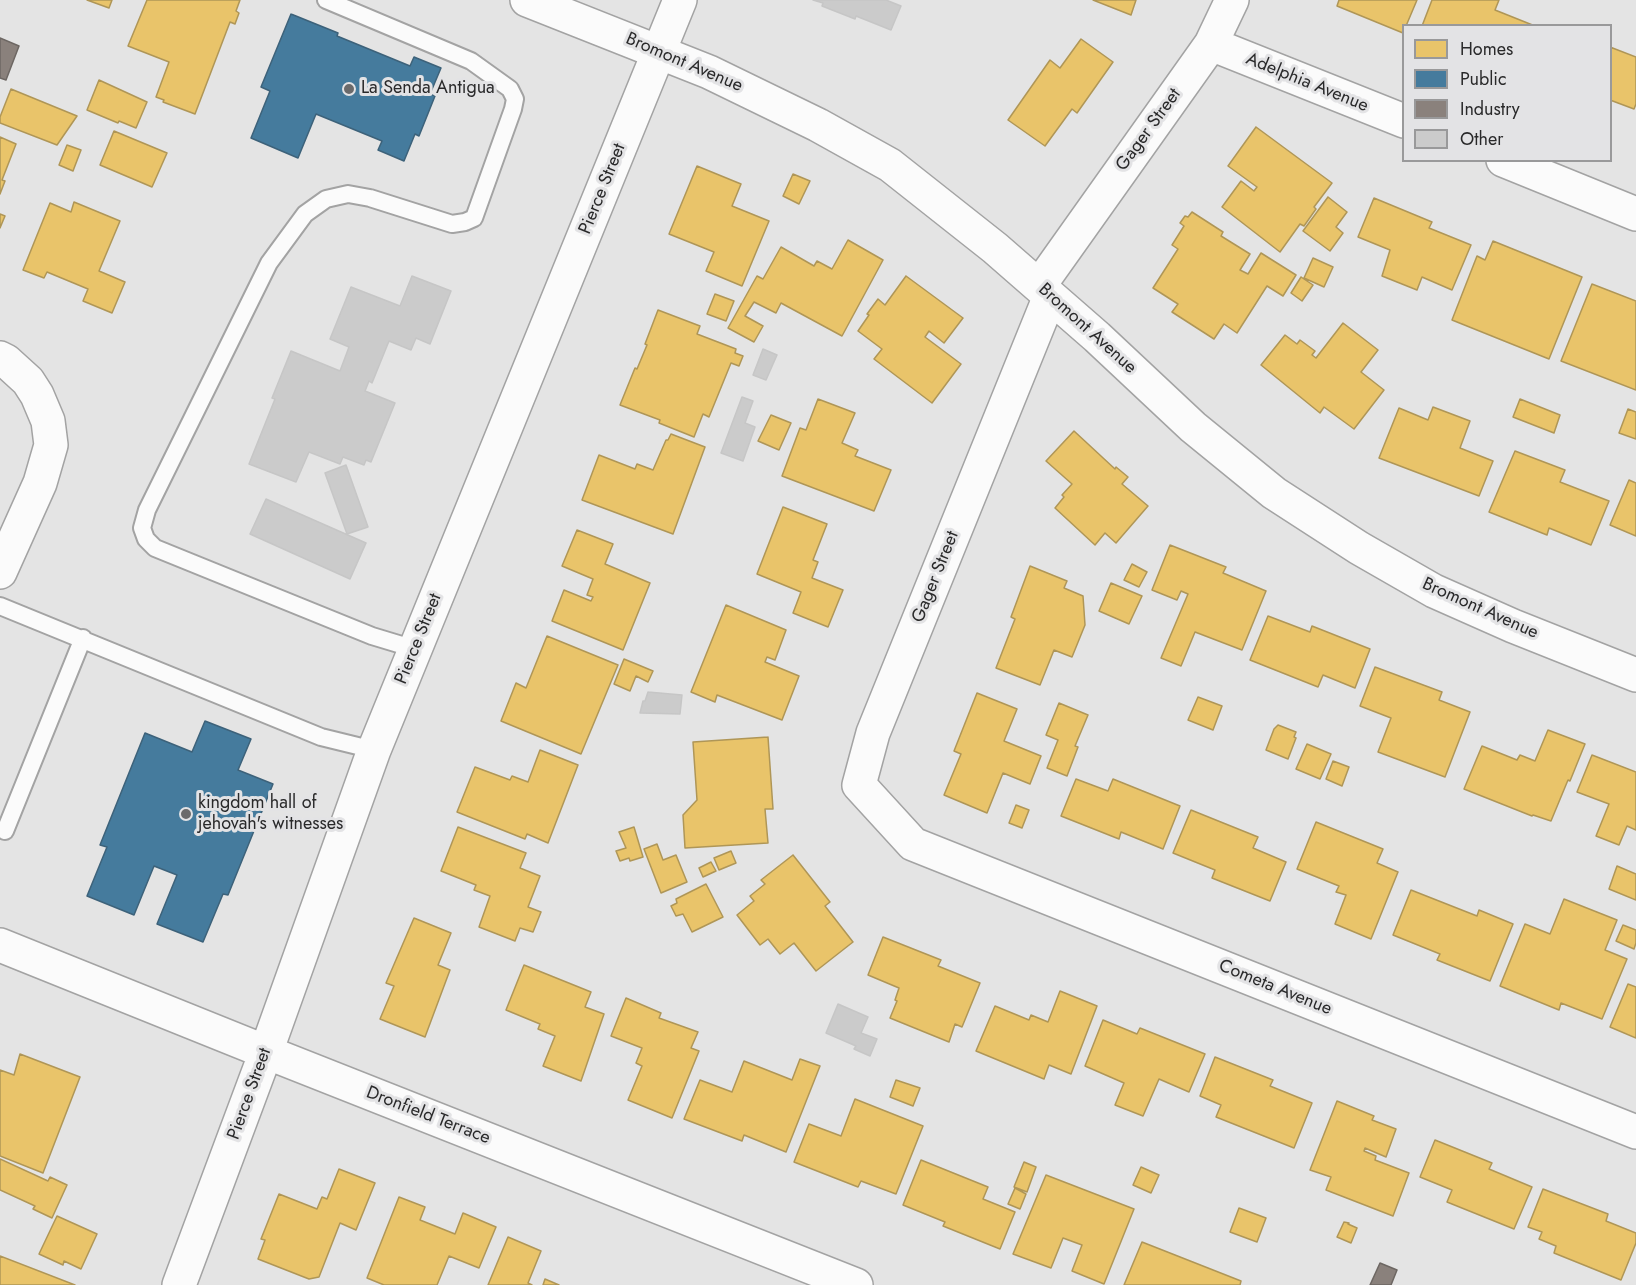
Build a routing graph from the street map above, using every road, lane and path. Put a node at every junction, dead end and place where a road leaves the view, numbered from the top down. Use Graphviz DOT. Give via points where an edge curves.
graph roads {
  1 [pos="326,0"];
  2 [pos="527,0"];
  3 [pos="680,0"];
  4 [pos="1232,0"];
  5 [pos="1211,44"];
  6 [pos="660,51"];
  7 [pos="1402,120"];
  8 [pos="1508,162"];
  9 [pos="1636,214"];
  10 [pos="1044,291"];
  11 [pos="0,358"];
  12 [pos="0,572"];
  13 [pos="0,606"];
  14 [pos="83,638"];
  15 [pos="415,650"];
  16 [pos="1636,675"];
  17 [pos="374,750"];
  18 [pos="5,831"];
  19 [pos="913,844"];
  20 [pos="0,945"];
  21 [pos="266,1052"];
  22 [pos="1636,1132"];
  23 [pos="179,1285"];
  24 [pos="856,1285"];
  1 -- 15 [label="lane" via="471,61 510,89 515,99 513,109 474,218 452,224 348,194 327,199 305,214 269,263 147,510 142,528 155,548"];
  2 -- 6 [label="street, Bromont Avenue"];
  3 -- 6 [label="street, Pierce Street"];
  4 -- 5 [label="street, Gager Street"];
  5 -- 7 [label="street, Adelphia Avenue"];
  5 -- 10 [label="street, Gager Street"];
  6 -- 10 [label="street, Bromont Avenue" via="818,125 890,165"];
  6 -- 15 [label="street, Pierce Street"];
  8 -- 9 [label="street"];
  10 -- 16 [label="street, Bromont Avenue" via="1193,427 1274,493 1434,591"];
  10 -- 19 [label="street, Gager Street" via="873,733 859,785"];
  11 -- 12 [label="street" via="28,381 37,395 48,420 51,445 40,483"];
  13 -- 14 [label="lane"];
  14 -- 17 [label="lane" via="321,737"];
  14 -- 18 [label="lane"];
  15 -- 17 [label="street, Pierce Street"];
  17 -- 21 [label="street, Pierce Street"];
  19 -- 22 [label="street, Cometa Avenue"];
  20 -- 21 [label="street, Dronfield Terrace"];
  21 -- 23 [label="street, Pierce Street"];
  21 -- 24 [label="street, Dronfield Terrace"];
}
